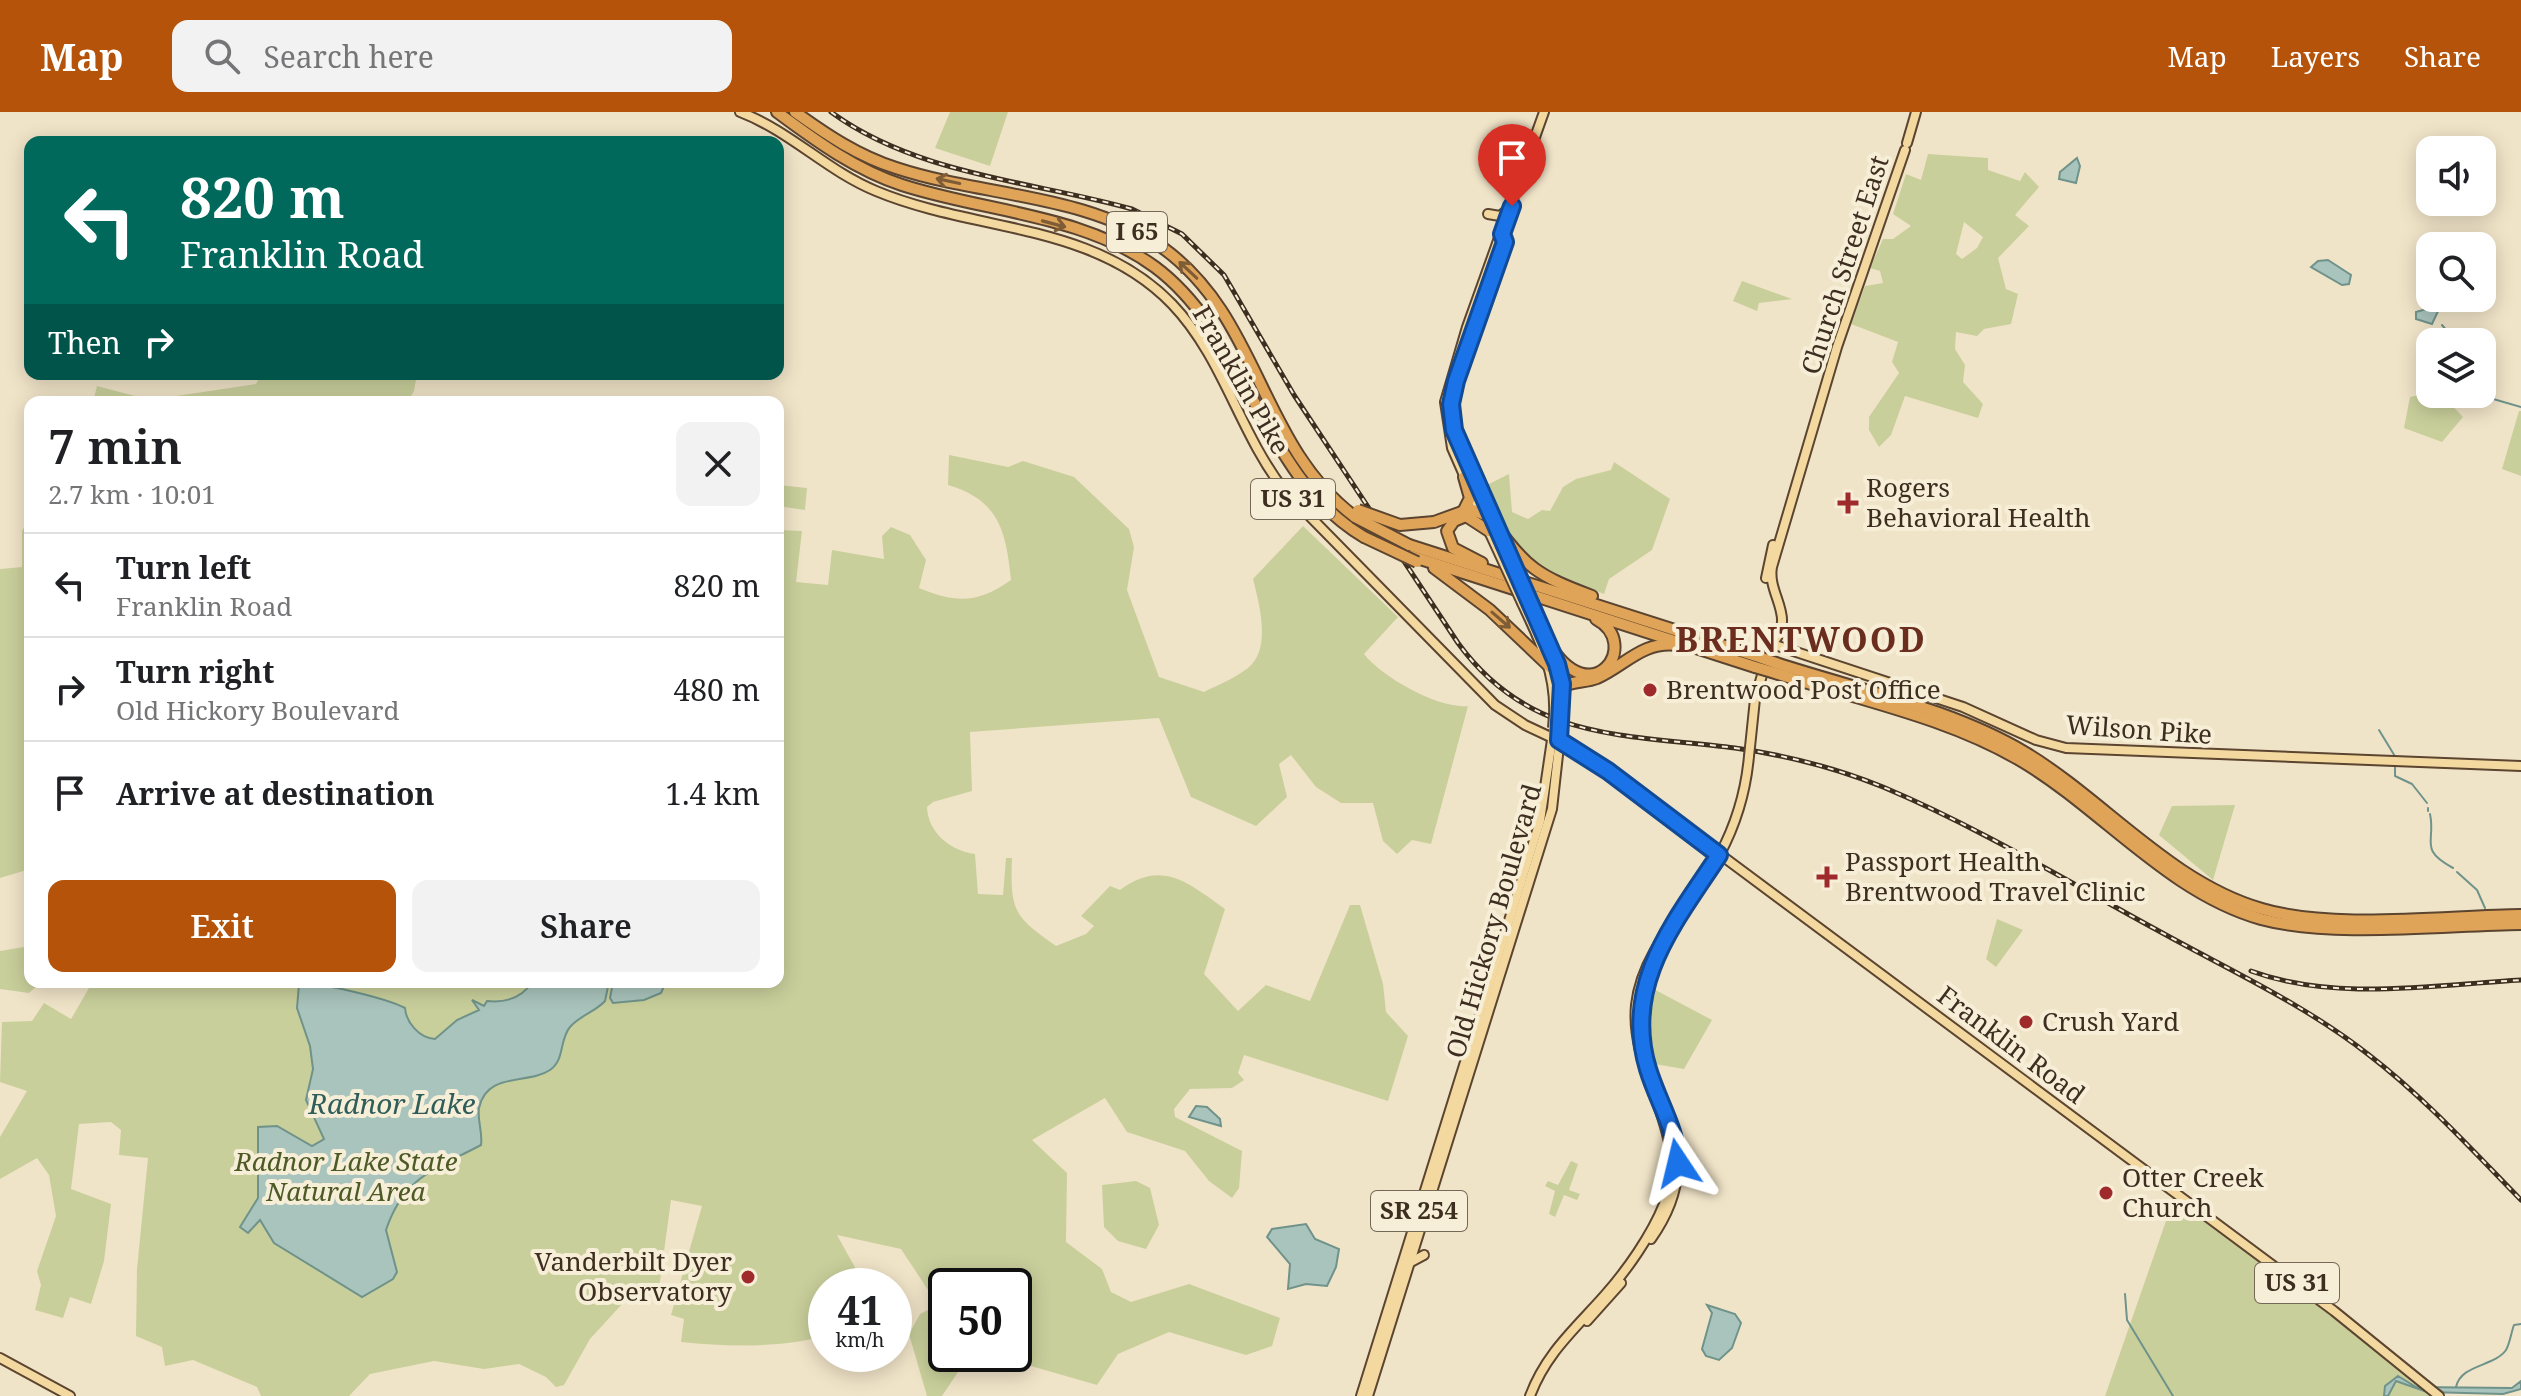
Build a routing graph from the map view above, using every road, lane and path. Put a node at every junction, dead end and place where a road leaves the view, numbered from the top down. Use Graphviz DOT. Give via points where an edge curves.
graph roads {
  1 [pos="740,112"];
  2 [pos="777,112"];
  3 [pos="795,112"];
  4 [pos="1547,112"];
  5 [pos="1916,112"];
  6 [pos="1512,206"];
  7 [pos="1488,214"];
  8 [pos="1502,234"];
  9 [pos="1464,477"];
  10 [pos="1464,510"];
  11 [pos="1356,513"];
  12 [pos="1486,519"];
  13 [pos="1412,554"];
  14 [pos="1554,590"];
  15 [pos="1527,605"];
  16 [pos="1572,608"];
  17 [pos="1682,633"];
  18 [pos="1548,642"];
  19 [pos="1772,644"];
  20 [pos="1757,662"];
  21 [pos="1774,668"];
  22 [pos="1551,670"];
  23 [pos="1565,686"];
  24 [pos="1558,716"];
  25 [pos="1556,734"];
  26 [pos="2521,766"];
  27 [pos="1719,855"];
  28 [pos="2521,915"];
  29 [pos="2521,924"];
  30 [pos="1424,1255"];
  31 [pos="1410,1262"];
  32 [pos="1385,1330"];
  33 [pos="0,1358"];
  34 [pos="70,1396"];
  35 [pos="1361,1396"];
  36 [pos="1368,1396"];
  37 [pos="1533,1396"];
  38 [pos="2439,1396"];
  1 -- 25 [label="main road, Franklin Pike / US 31" via="875,191 1086,248 1146,281 1198,336 1263,458 1290,496 1495,705 1525,725"];
  2 -- 13 [label="highway, I 65, one-way, bridge" via="847,160 901,185 1091,234 1155,267 1210,325 1290,462 1322,501 1365,536"];
  11 -- 3 [label="highway, I 65, one-way" via="1326,493 1301,463 1217,301 1184,265 1148,239 1085,211 884,164 843,145"];
  4 -- 6 [label="main road, Old Hickory Boulevard"];
  5 -- 19 [label="main road, Church Street East" via="1766,569 1778,612"];
  6 -- 7 [label="main road" via="1500,216"];
  6 -- 8 [label="main road, Old Hickory Boulevard"];
  8 -- 9 [label="main road, Old Hickory Boulevard" via="1445,402 1446,427"];
  8 -- 12 [label="main road, Old Hickory Boulevard / SR 254" via="1505,242 1453,392 1459,447"];
  9 -- 10 [label="highway" via="1470,501"];
  9 -- 12 [label="main road, Old Hickory Boulevard"];
  10 -- 11 [label="highway, bridge" via="1434,522 1395,524"];
  10 -- 12 [label="highway"];
  11 -- 13 [label="highway, I 65, bridge"];
  12 -- 14 [label="highway" via="1463,517 1450,525 1448,540 1459,553"];
  12 -- 15 [label="main road, Old Hickory Boulevard / SR 254, bridge"];
  12 -- 17 [label="highway" via="1543,576"];
  13 -- 14 [label="highway, I 65"];
  13 -- 16 [label="highway, I 65"];
  13 -- 22 [label="highway, one-way" via="1471,594"];
  14 -- 17 [label="highway, I 65"];
  15 -- 18 [label="main road, Old Hickory Boulevard / SR 254"];
  15 -- 22 [label="main road, Old Hickory Boulevard / SR 254"];
  16 -- 18 [label="highway" via="1610,629 1615,645 1609,664 1592,675 1572,672"];
  16 -- 20 [label="highway, I 65"];
  17 -- 20 [label="highway, I 65"];
  18 -- 23 [label="main road, Old Hickory Boulevard / SR 254"];
  19 -- 26 [label="main road, Wilson Pike" via="1963,707 2062,747"];
  19 -- 27 [label="main road, Church Street East" via="1755,699 1741,801"];
  20 -- 21 [label="highway, I 65, bridge"];
  20 -- 23 [label="highway" via="1657,645 1594,679"];
  21 -- 28 [label="highway, I 65" via="1950,719 2005,742 2047,767 2194,877 2252,906 2315,918"];
  21 -- 29 [label="highway, I 65" via="2000,749 2193,888 2251,916 2319,928"];
  22 -- 23 [label="highway"];
  22 -- 24 [label="main road, Old Hickory Boulevard / SR 254"];
  23 -- 24 [label="main road, Old Hickory Boulevard / SR 254"];
  24 -- 25 [label="main road, Old Hickory Boulevard / SR 254, bridge"];
  25 -- 27 [label="main road, Franklin Road / US 31"];
  25 -- 31 [label="main road, Old Hickory Boulevard / SR 254" via="1552,809"];
  25 -- 32 [label="main road, Old Hickory Boulevard / SR 254" via="1540,821"];
  27 -- 37 [label="main road, Church Street East" via="1642,979 1638,1052 1668,1125 1677,1178 1643,1246 1550,1354"];
  27 -- 38 [label="main road, Franklin Road / US 31" via="1948,1022"];
  30 -- 31 [label="main road"];
  31 -- 32 [label="main road, Old Hickory Boulevard / SR 254"];
  32 -- 35 [label="main road, Old Hickory Boulevard / SR 254"];
  32 -- 36 [label="main road, Old Hickory Boulevard / SR 254"];
  33 -- 34 [label="main road"];
}
